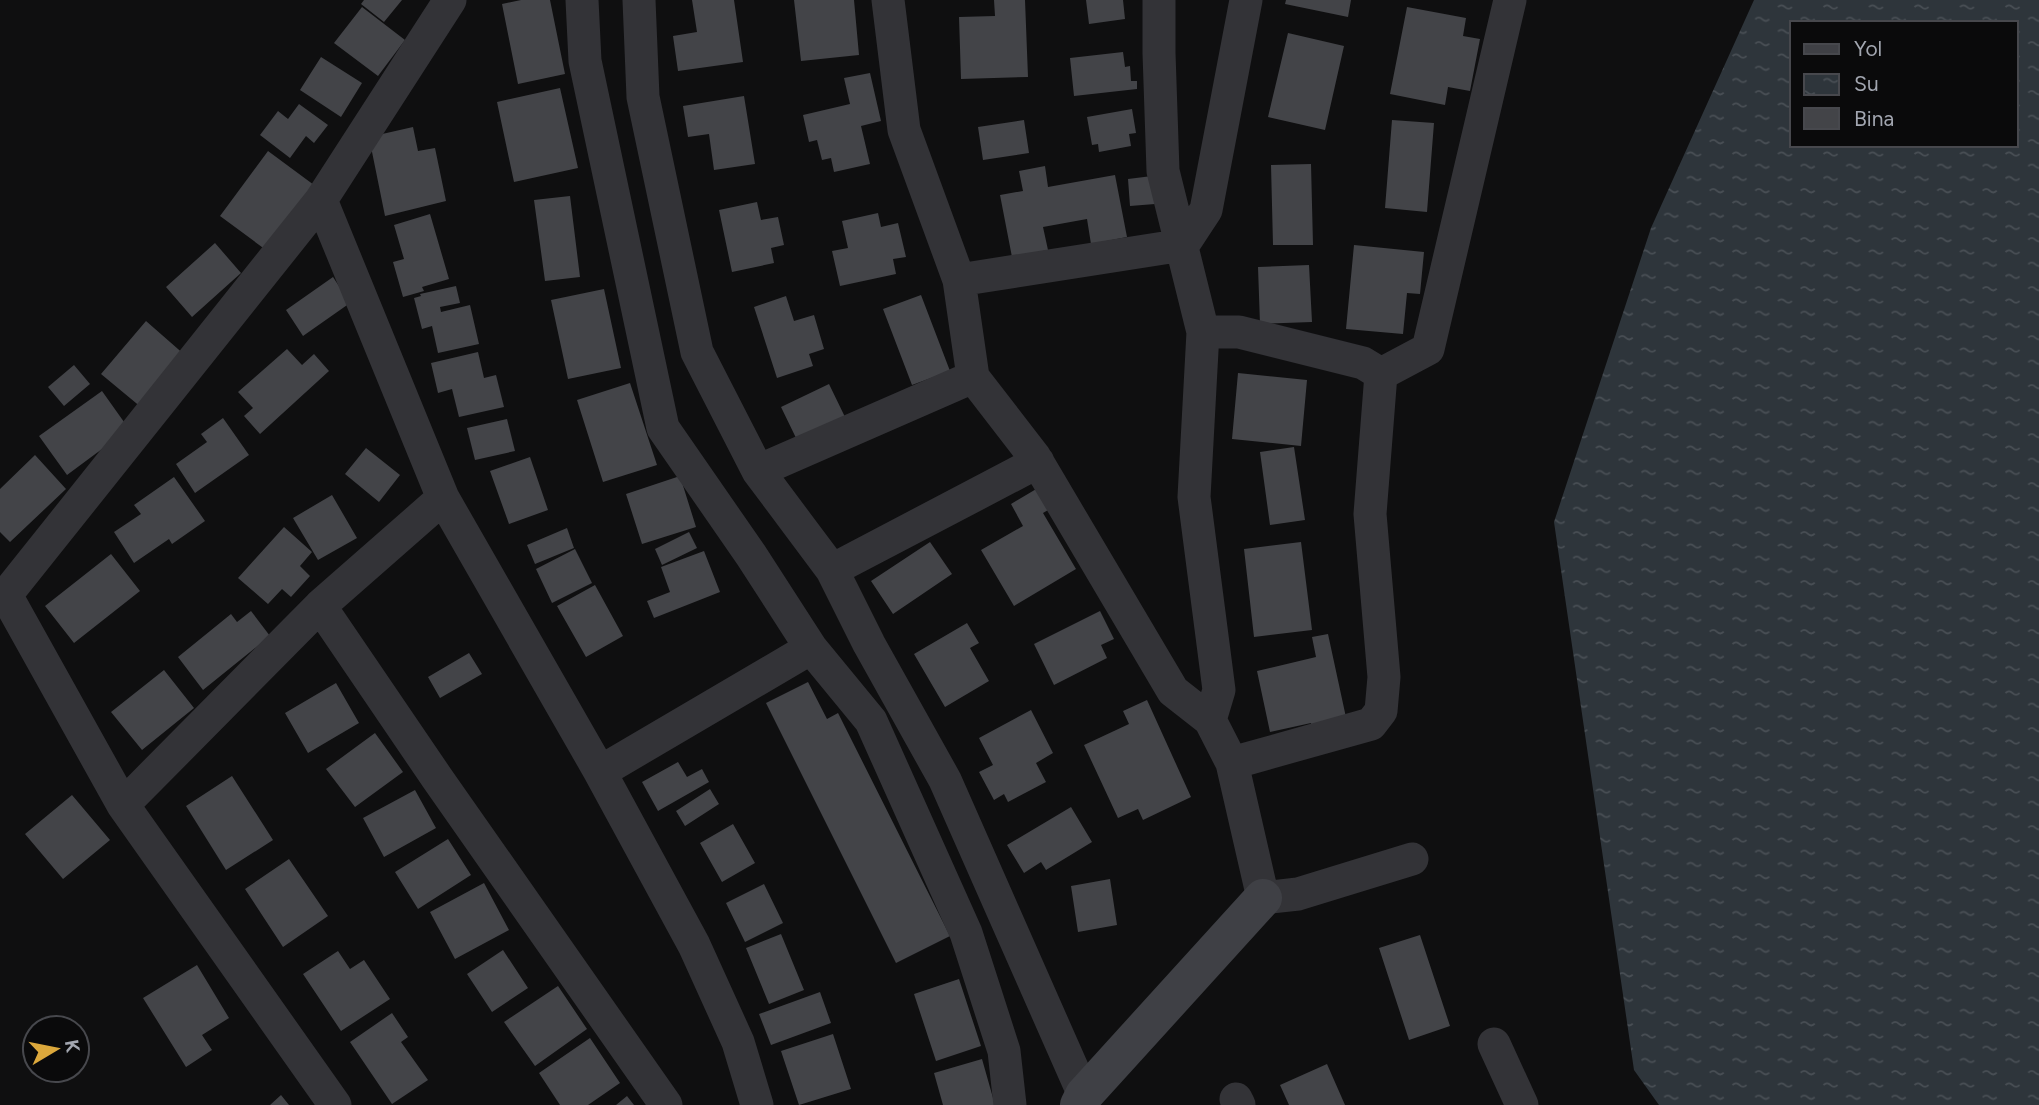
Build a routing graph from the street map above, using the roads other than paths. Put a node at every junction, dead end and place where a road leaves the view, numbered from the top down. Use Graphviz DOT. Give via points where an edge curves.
graph roads {
  1 [pos="450,0"];
  2 [pos="582,0"];
  3 [pos="639,0"];
  4 [pos="888,0"];
  5 [pos="1160,0"];
  6 [pos="1246,0"];
  7 [pos="1510,0"];
  8 [pos="321,200"];
  9 [pos="1183,245"];
  10 [pos="958,280"];
  11 [pos="1203,332"];
  12 [pos="1381,374"];
  13 [pos="973,377"];
  14 [pos="1038,463"];
  15 [pos="758,471"];
  16 [pos="443,498"];
  17 [pos="832,570"];
  18 [pos="320,606"];
  19 [pos="811,648"];
  20 [pos="1210,719"];
  21 [pos="1232,763"];
  22 [pos="600,772"];
  23 [pos="123,804"];
  24 [pos="1412,859"];
  25 [pos="1263,898"];
  26 [pos="1494,1044"];
  27 [pos="1082,1100"];
  28 [pos="335,1105"];
  29 [pos="666,1105"];
  30 [pos="757,1105"];
  31 [pos="1010,1105"];
  32 [pos="1522,1105"];
  1 -- 8 [label="street"];
  2 -- 19 [label="street" via="585,61 663,428"];
  3 -- 15 [label="street" via="643,97 696,352"];
  4 -- 10 [label="street" via="904,130"];
  5 -- 9 [label="street" via="1163,171"];
  6 -- 9 [label="street" via="1206,211"];
  7 -- 12 [label="street" via="1428,349"];
  8 -- 16 [label="street"];
  8 -- 23 [label="street" via="6,595"];
  9 -- 10 [label="street"];
  9 -- 11 [label="street"];
  10 -- 13 [label="street"];
  11 -- 12 [label="street" via="1239,332 1363,363"];
  11 -- 20 [label="street" via="1194,497 1219,690"];
  12 -- 21 [label="street" via="1370,514 1384,677 1381,711 1371,724"];
  13 -- 14 [label="street"];
  13 -- 15 [label="street"];
  14 -- 17 [label="street"];
  14 -- 20 [label="street" via="1173,691"];
  15 -- 17 [label="street"];
  16 -- 18 [label="street"];
  16 -- 22 [label="street"];
  17 -- 27 [label="street" via="945,780"];
  18 -- 23 [label="street"];
  18 -- 29 [label="street"];
  19 -- 22 [label="street"];
  19 -- 31 [label="street" via="871,721 966,933 1004,1051"];
  20 -- 21 [label="street"];
  21 -- 25 [label="street"];
  22 -- 30 [label="street" via="694,944 738,1042"];
  23 -- 28 [label="street"];
  24 -- 25 [label="street" via="1298,894"];
  25 -- 27 [label="street"];
  26 -- 32 [label="street"];
}
